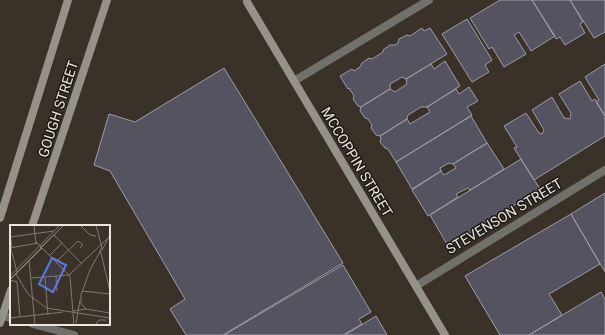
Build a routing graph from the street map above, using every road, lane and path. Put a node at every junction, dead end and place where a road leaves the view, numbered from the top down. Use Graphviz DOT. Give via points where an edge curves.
graph roads {
  1 [pos="68,0"];
  2 [pos="107,0"];
  3 [pos="429,0"];
  4 [pos="245,1"];
  5 [pos="294,81"];
  6 [pos="605,170"];
  7 [pos="2,208"];
  8 [pos="0,218"];
  9 [pos="32,225"];
  10 [pos="416,286"];
  11 [pos="10,293"];
  12 [pos="1,320"];
  13 [pos="37,325"];
  14 [pos="74,335"];
  15 [pos="445,335"];
  1 -- 7 [label="main road, GOUGH STREET"];
  2 -- 9 [label="main road, GOUGH STREET"];
  3 -- 5 [label="street"];
  4 -- 5 [label="main road, MCCOPPIN STREET"];
  5 -- 10 [label="main road, MCCOPPIN STREET"];
  6 -- 10 [label="street, STEVENSON STREET"];
  7 -- 8 [label="main road, GOUGH STREET"];
  10 -- 15 [label="main road, MCCOPPIN STREET"];
  11 -- 12 [label="main road"];
  13 -- 14 [label="street"];
}
